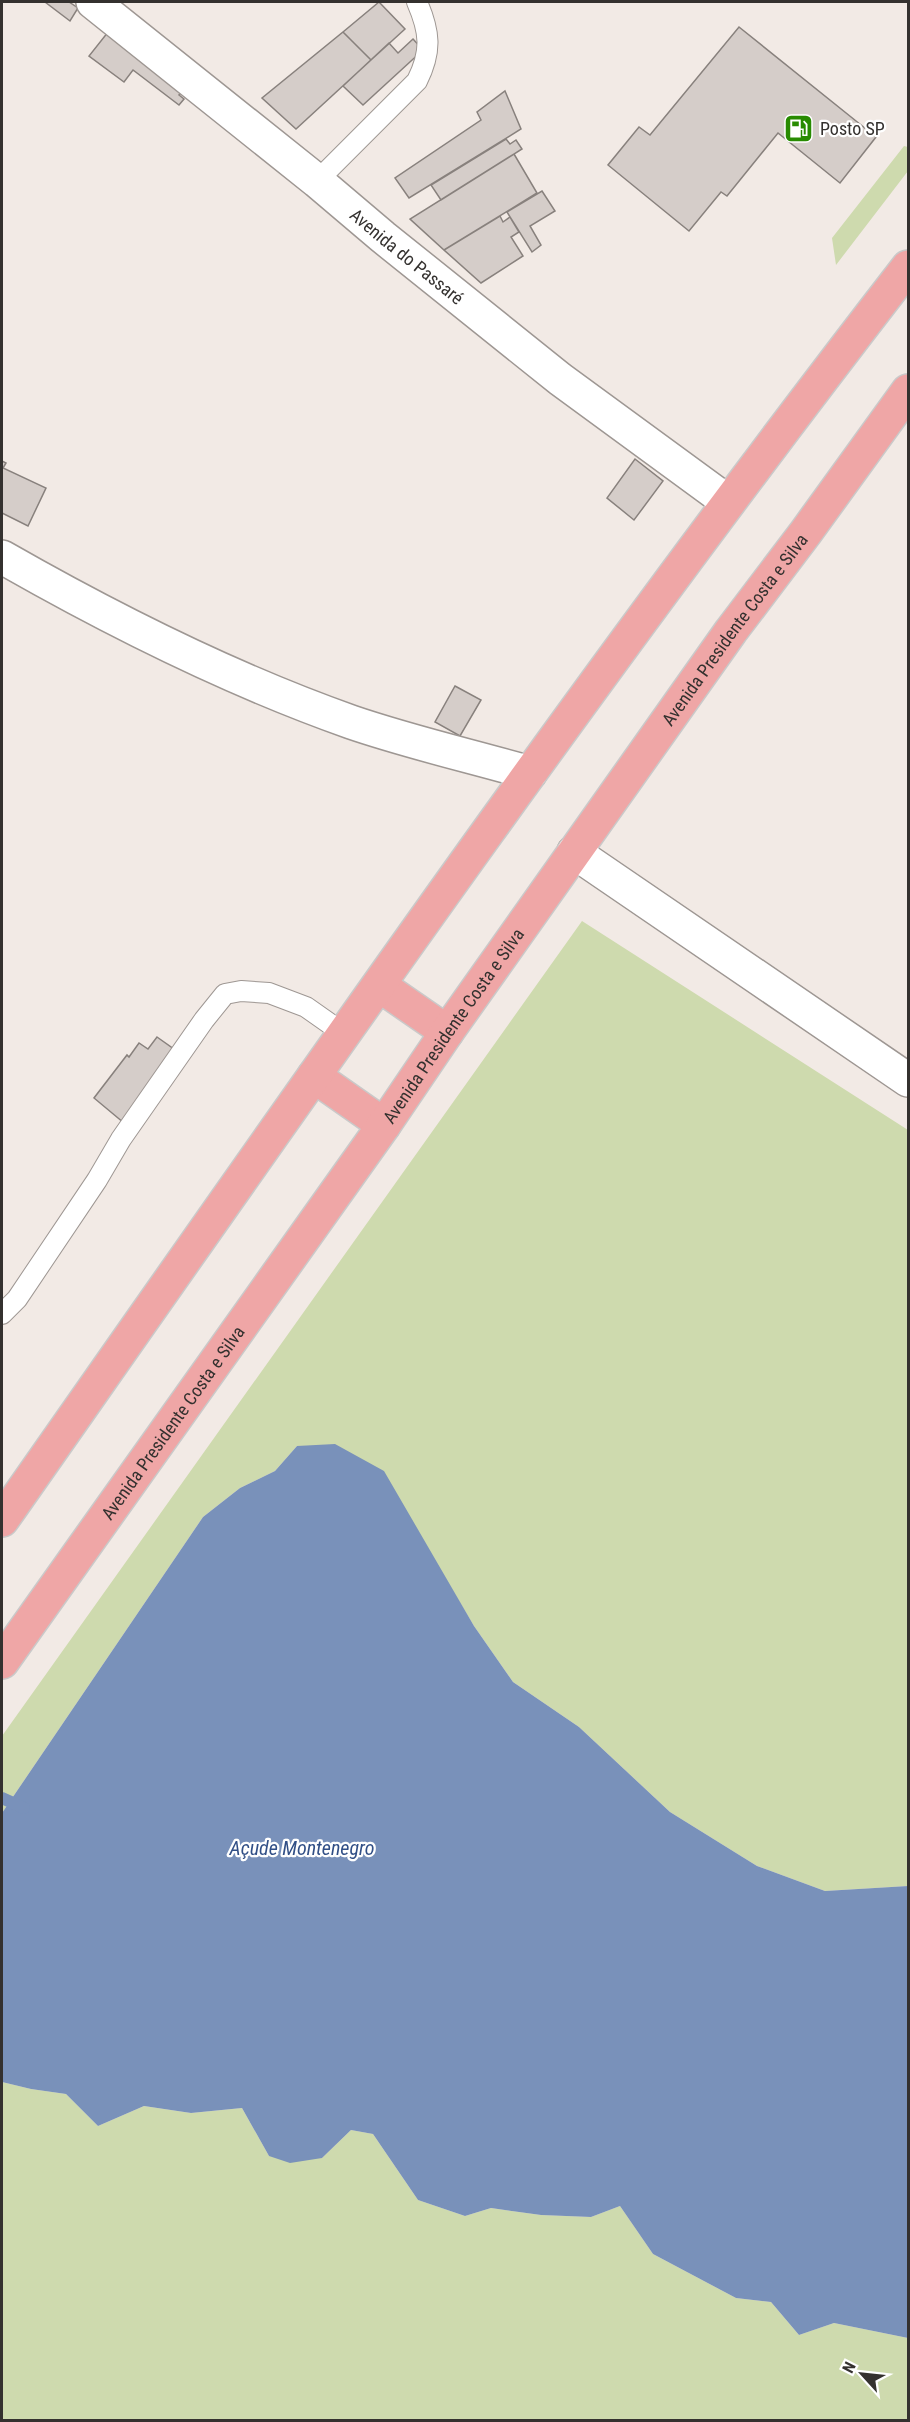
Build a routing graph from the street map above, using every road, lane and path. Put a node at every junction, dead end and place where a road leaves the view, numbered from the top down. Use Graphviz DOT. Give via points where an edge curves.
graph roads {
  1 [pos="93,2"];
  2 [pos="417,2"];
  3 [pos="317,181"];
  4 [pos="909,267"];
  5 [pos="909,391"];
  6 [pos="728,502"];
  7 [pos="2,556"];
  8 [pos="530,773"];
  9 [pos="574,852"];
  10 [pos="379,985"];
  11 [pos="447,1032"];
  12 [pos="343,1033"];
  13 [pos="314,1076"];
  14 [pos="909,1080"];
  15 [pos="384,1125"];
  16 [pos="2,1314"];
  17 [pos="2,1520"];
  18 [pos="2,1662"];
  1 -- 3 [label="street, Avenida do Passaré"];
  2 -- 3 [label="lane" via="429,37 427,61 417,81"];
  3 -- 6 [label="street, Avenida do Passaré" via="560,380"];
  4 -- 6 [label="main road"];
  5 -- 9 [label="main road, Avenida Presidente Costa e Silva"];
  6 -- 8 [label="main road"];
  7 -- 8 [label="street" via="112,618 220,671 353,723"];
  8 -- 10 [label="main road"];
  9 -- 11 [label="main road, Avenida Presidente Costa e Silva"];
  9 -- 14 [label="street"];
  10 -- 11 [label="main road"];
  10 -- 12 [label="main road"];
  11 -- 15 [label="main road, Avenida Presidente Costa e Silva"];
  12 -- 13 [label="main road"];
  12 -- 16 [label="lane" via="306,1007 269,993 225,994 121,1139 17,1299"];
  13 -- 15 [label="main road"];
  13 -- 17 [label="main road"];
  15 -- 18 [label="main road, Avenida Presidente Costa e Silva"];
}
